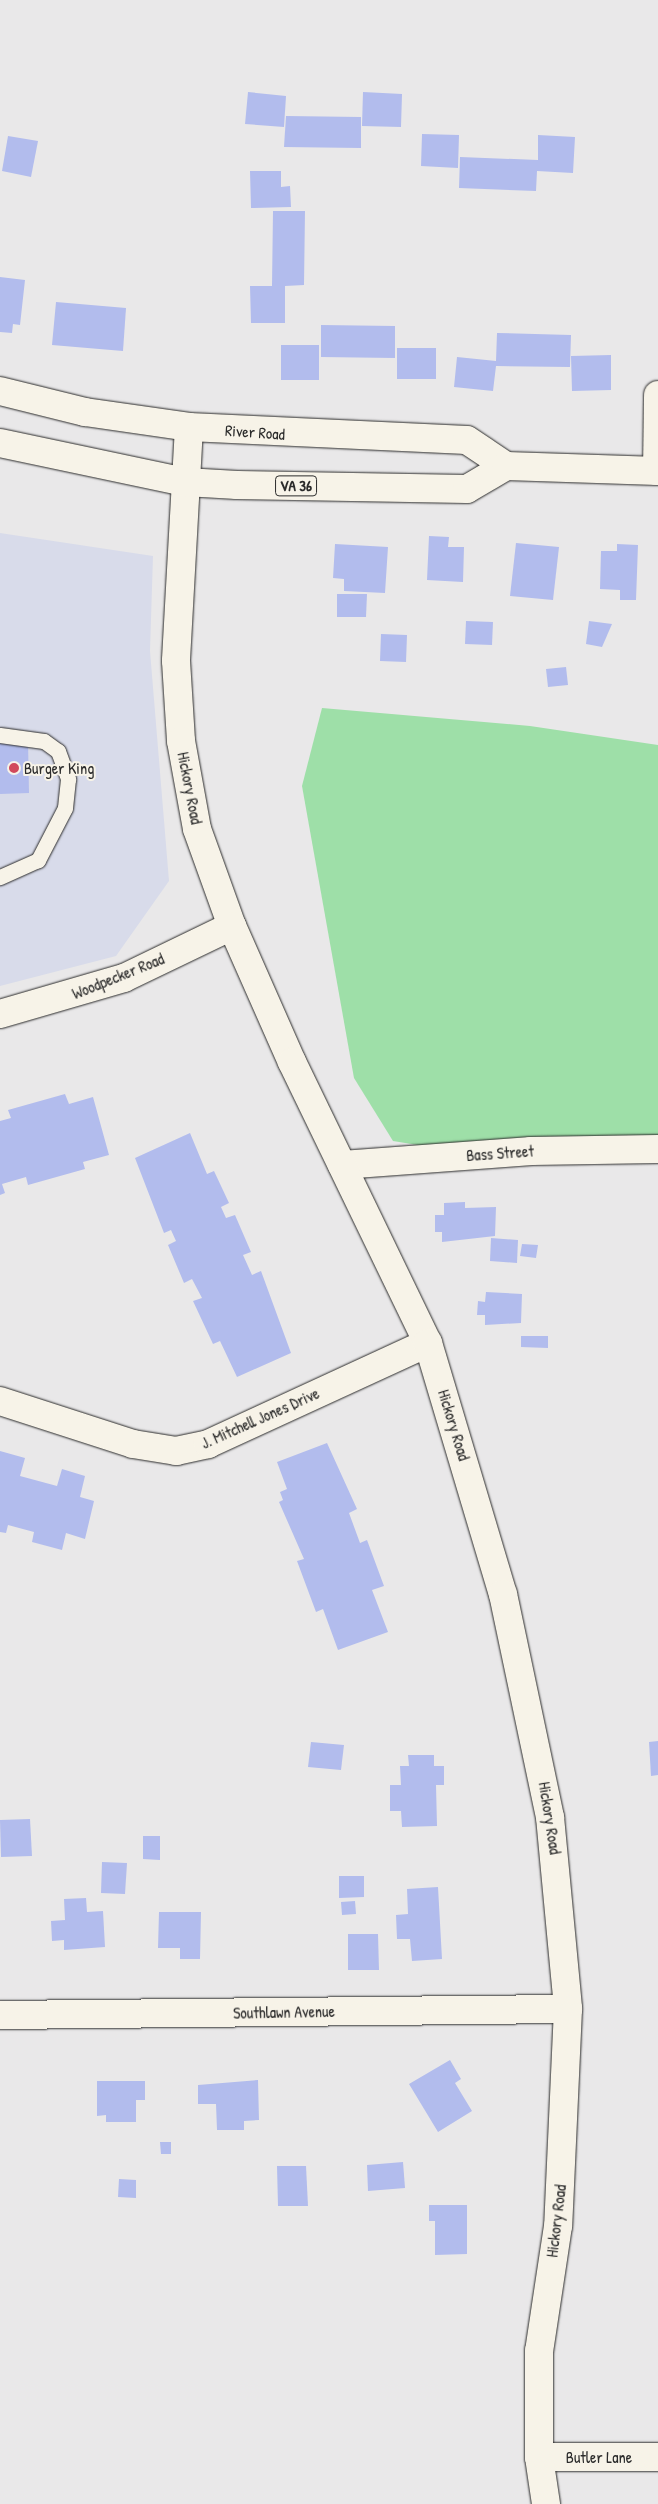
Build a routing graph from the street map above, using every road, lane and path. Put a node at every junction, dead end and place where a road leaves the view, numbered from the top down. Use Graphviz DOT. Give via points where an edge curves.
graph roads {
  1 [pos="0,391"];
  2 [pos="658,395"];
  3 [pos="189,427"];
  4 [pos="0,443"];
  5 [pos="506,466"];
  6 [pos="658,471"];
  7 [pos="185,482"];
  8 [pos="0,736"];
  9 [pos="0,876"];
  10 [pos="232,926"];
  11 [pos="0,1014"];
  12 [pos="658,1148"];
  13 [pos="342,1165"];
  14 [pos="428,1343"];
  15 [pos="0,1401"];
  16 [pos="568,2009"];
  17 [pos="0,2015"];
  18 [pos="539,2457"];
  19 [pos="658,2457"];
  20 [pos="546,2504"];
  1 -- 3 [label="main road, River Road" via="85,412"];
  2 -- 6 [label="main road"];
  3 -- 5 [label="main road, River Road" via="467,440"];
  3 -- 7 [label="main road, Hickory Road"];
  4 -- 7 [label="main road, VA 36"];
  5 -- 6 [label="main road"];
  5 -- 7 [label="main road, VA 36" via="467,488"];
  7 -- 10 [label="main road, Hickory Road" via="176,626 181,741 198,829"];
  8 -- 9 [label="lane" via="44,741 58,751 68,779 57,827 38,860"];
  10 -- 11 [label="main road, Woodpecker Road" via="124,978"];
  10 -- 13 [label="main road, Hickory Road"];
  12 -- 13 [label="main road, Bass Street" via="532,1150"];
  13 -- 14 [label="main road, Hickory Road"];
  14 -- 15 [label="main road, J. Mitchell Jones Drive" via="208,1444 176,1451 133,1444"];
  14 -- 16 [label="main road, Hickory Road" via="503,1594 528,1696 557,1866"];
  16 -- 17 [label="main road, Southlawn Avenue"];
  16 -- 18 [label="main road, Hickory Road" via="558,2226 539,2351"];
  18 -- 19 [label="main road, Butler Lane"];
  18 -- 20 [label="main road, Hickory Road"];
}
